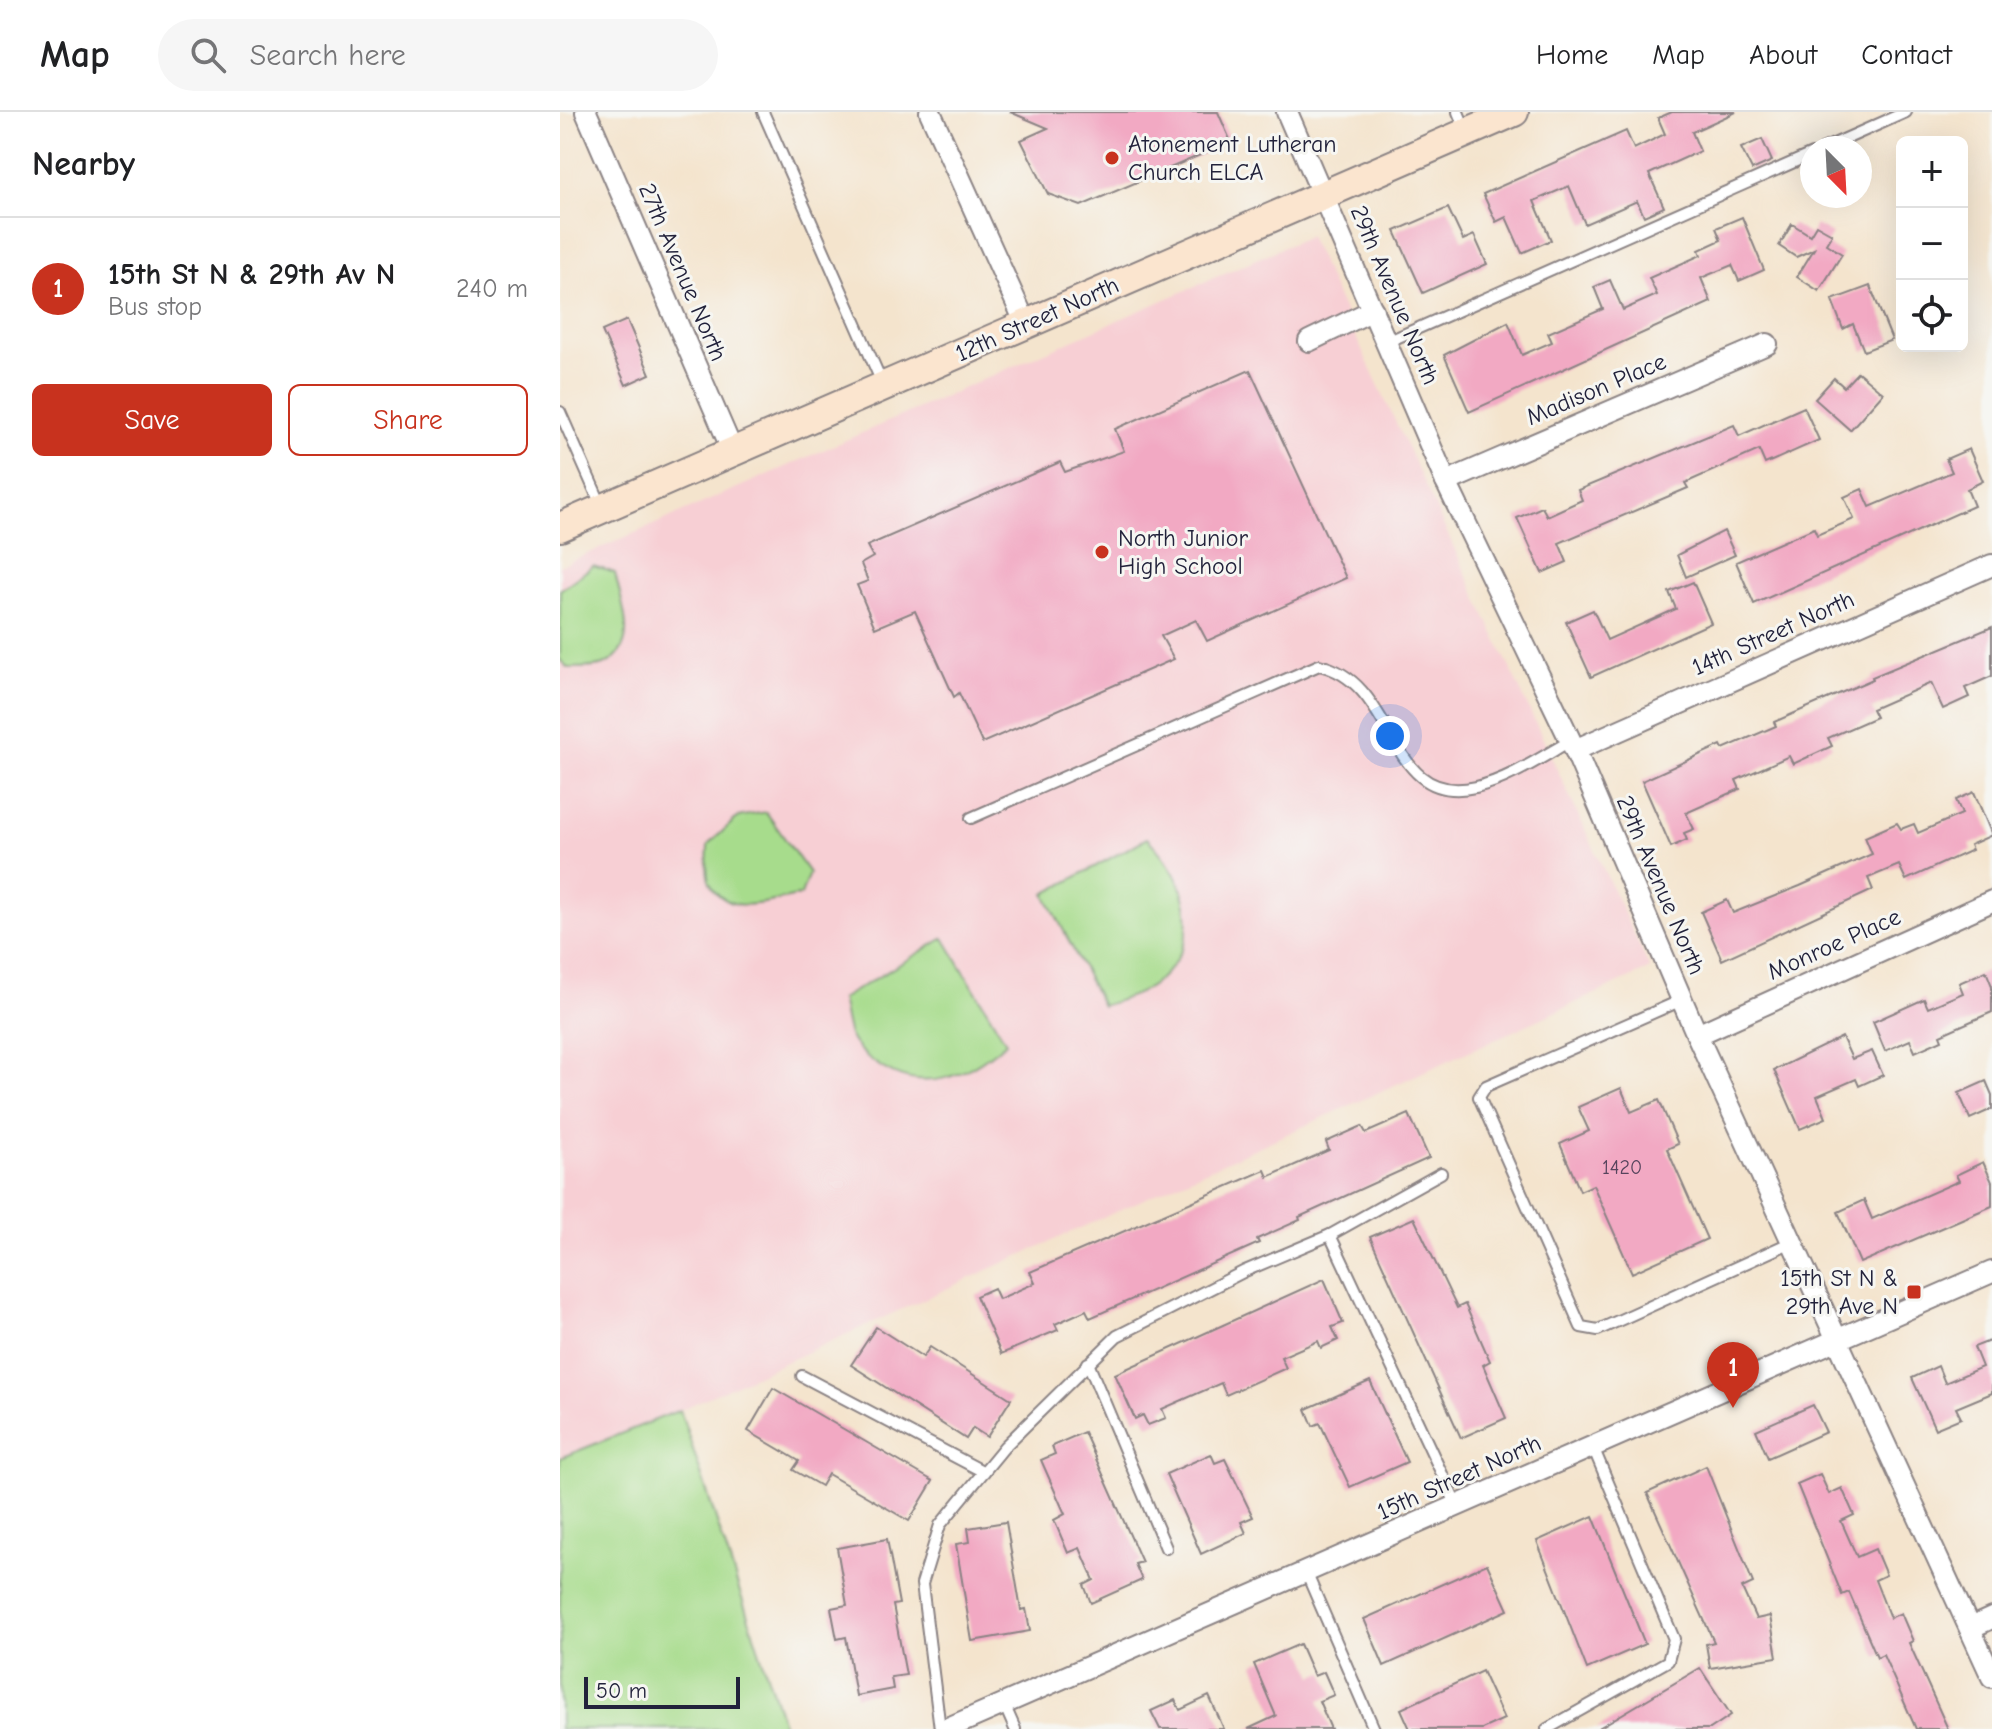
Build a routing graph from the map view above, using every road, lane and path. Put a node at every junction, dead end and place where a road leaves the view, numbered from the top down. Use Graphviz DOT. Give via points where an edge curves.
graph roads {
  1 [pos="586,112"];
  2 [pos="763,112"];
  3 [pos="930,112"];
  4 [pos="1287,112"];
  5 [pos="1514,112"];
  6 [pos="1906,112"];
  7 [pos="1462,122"];
  8 [pos="1852,136"];
  9 [pos="1800,159"];
  10 [pos="1324,195"];
  11 [pos="1373,310"];
  12 [pos="1026,324"];
  13 [pos="1309,341"];
  14 [pos="1387,342"];
  15 [pos="1767,344"];
  16 [pos="883,386"];
  17 [pos="560,412"];
  18 [pos="733,452"];
  19 [pos="1446,482"];
  20 [pos="603,508"];
  21 [pos="560,527"];
  22 [pos="1992,565"];
  23 [pos="1573,746"];
  24 [pos="971,818"];
  25 [pos="1992,901"];
  26 [pos="1682,1000"];
  27 [pos="1697,1035"];
  28 [pos="1441,1173"];
  29 [pos="1330,1235"];
  30 [pos="1794,1241"];
  31 [pos="1992,1272"];
  32 [pos="1839,1339"];
  33 [pos="1088,1363"];
  34 [pos="802,1376"];
  35 [pos="1593,1447"];
  36 [pos="984,1472"];
  37 [pos="1457,1506"];
  38 [pos="1166,1548"];
  39 [pos="1306,1572"];
  40 [pos="1992,1618"];
  41 [pos="1970,1628"];
  42 [pos="1992,1677"];
  43 [pos="1004,1704"];
  44 [pos="940,1729"];
  45 [pos="946,1729"];
  46 [pos="1015,1729"];
  47 [pos="1374,1729"];
  48 [pos="1547,1729"];
  1 -- 18 [label="street, 27th Avenue North"];
  2 -- 16 [label="lane"];
  3 -- 12 [label="street"];
  4 -- 10 [label="street, 29th Avenue North"];
  5 -- 7 [label="street, 12th Street North"];
  6 -- 8 [label="lane"];
  7 -- 10 [label="street, 12th Street North"];
  9 -- 14 [label="lane"];
  10 -- 11 [label="street, 29th Avenue North"];
  10 -- 12 [label="street, 12th Street North"];
  11 -- 13 [label="street"];
  11 -- 14 [label="street, 29th Avenue North"];
  12 -- 16 [label="street, 12th Street North"];
  14 -- 19 [label="street, 29th Avenue North"];
  15 -- 19 [label="street, Madison Place"];
  16 -- 18 [label="street, 12th Street North"];
  17 -- 20 [label="lane"];
  18 -- 20 [label="street, 12th Street North"];
  19 -- 23 [label="street, 29th Avenue North"];
  20 -- 21 [label="street, 12th Street North"];
  22 -- 23 [label="street, 14th Street North"];
  23 -- 24 [label="lane" via="1476,787 1445,789 1420,780 1366,691 1341,670 1319,665"];
  23 -- 26 [label="street, 29th Avenue North"];
  25 -- 27 [label="street, Monroe Place"];
  26 -- 27 [label="street, 29th Avenue North"];
  26 -- 30 [label="lane" via="1486,1086 1479,1097 1581,1327 1598,1330"];
  27 -- 30 [label="street, 29th Avenue North"];
  28 -- 29 [label="lane"];
  29 -- 33 [label="lane" via="1117,1336"];
  29 -- 37 [label="lane"];
  30 -- 32 [label="street, 29th Avenue North"];
  31 -- 32 [label="street, 15th Street North"];
  32 -- 35 [label="street, 15th Street North"];
  32 -- 41 [label="street, 29th Avenue North"];
  33 -- 36 [label="lane"];
  33 -- 38 [label="lane"];
  34 -- 36 [label="lane"];
  35 -- 37 [label="street, 15th Street North"];
  35 -- 48 [label="lane" via="1674,1639 1668,1661"];
  36 -- 44 [label="lane" via="940,1525 922,1584"];
  37 -- 39 [label="street, 15th Street North"];
  39 -- 43 [label="street, 15th Street North"];
  39 -- 47 [label="lane"];
  40 -- 41 [label="street"];
  41 -- 42 [label="street, 29th Avenue North"];
  43 -- 45 [label="street, 15th Street North"];
  43 -- 46 [label="lane"];
}
